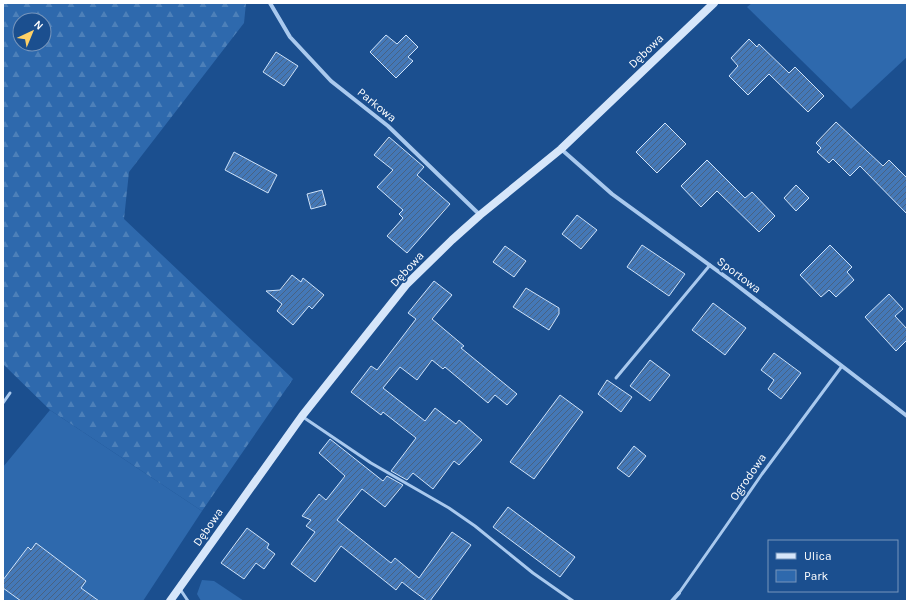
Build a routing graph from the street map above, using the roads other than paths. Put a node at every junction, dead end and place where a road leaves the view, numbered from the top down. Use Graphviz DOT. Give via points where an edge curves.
graph roads {
  1 [pos="270,3"];
  2 [pos="714,3"];
  3 [pos="561,148"];
  4 [pos="480,215"];
  5 [pos="710,265"];
  6 [pos="842,366"];
  7 [pos="616,378"];
  8 [pos="10,393"];
  9 [pos="3,403"];
  10 [pos="302,416"];
  11 [pos="907,416"];
  12 [pos="179,588"];
  13 [pos="679,593"];
  14 [pos="170,601"];
  15 [pos="188,601"];
  16 [pos="572,601"];
  17 [pos="672,601"];
  1 -- 4 [label="street, Parkowa" via="290,37 331,81 388,126"];
  2 -- 3 [label="street, Dębowa"];
  3 -- 4 [label="street, Dębowa"];
  3 -- 5 [label="street, Sportowa" via="612,194"];
  4 -- 10 [label="street, Dębowa" via="406,285"];
  5 -- 6 [label="street, Sportowa"];
  5 -- 7 [label="lane"];
  6 -- 11 [label="street, Sportowa"];
  6 -- 13 [label="lane, Ogrodowa"];
  8 -- 9 [label="lane"];
  10 -- 12 [label="street, Dębowa"];
  10 -- 16 [label="lane" via="371,463 449,508"];
  12 -- 14 [label="street, Dębowa"];
  12 -- 15 [label="lane"];
  13 -- 17 [label="street, Ogrodowa"];
}
